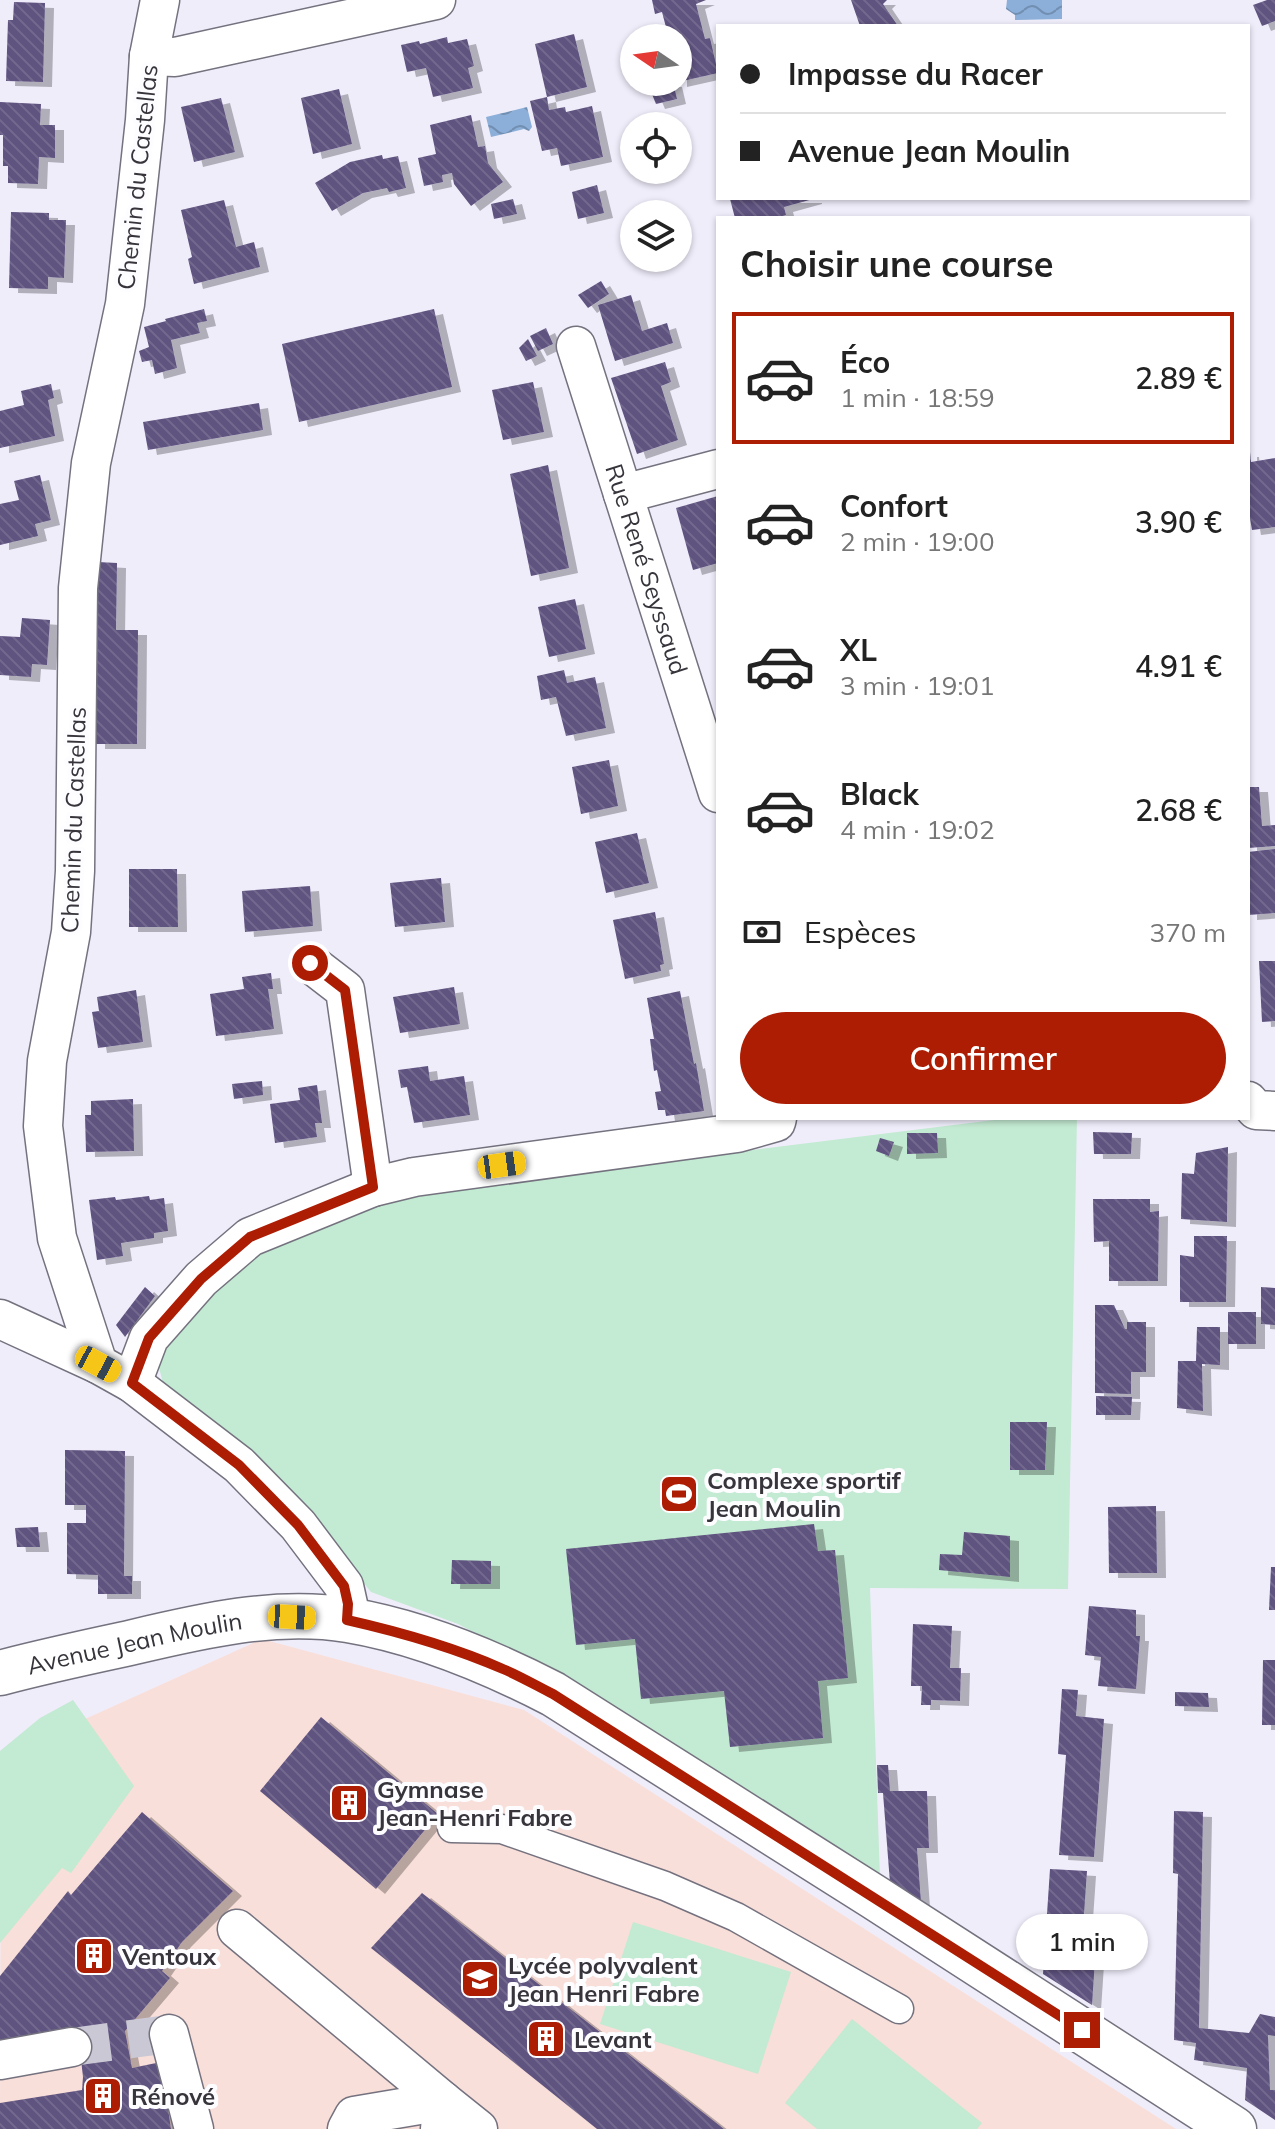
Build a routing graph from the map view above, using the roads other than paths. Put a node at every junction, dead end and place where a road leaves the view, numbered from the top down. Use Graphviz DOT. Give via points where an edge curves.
graph roads {
  1 [pos="160,0"];
  2 [pos="436,0"];
  3 [pos="149,56"];
  4 [pos="576,346"];
  5 [pos="716,470"];
  6 [pos="623,494"];
  7 [pos="716,787"];
  8 [pos="310,963"];
  9 [pos="1250,1103"];
  10 [pos="1275,1111"];
  11 [pos="777,1120"];
  12 [pos="373,1187"];
  13 [pos="0,1319"];
  14 [pos="98,1364"];
  15 [pos="132,1383"];
  16 [pos="347,1620"];
  17 [pos="0,1673"];
  18 [pos="452,1828"];
  19 [pos="237,1929"];
  20 [pos="899,2009"];
  21 [pos="169,2034"];
  22 [pos="72,2047"];
  23 [pos="0,2060"];
  24 [pos="441,2115"];
  25 [pos="194,2129"];
  26 [pos="347,2129"];
  27 [pos="478,2129"];
  28 [pos="1234,2129"];
  1 -- 3 [label="street, Chemin du Castellas"];
  2 -- 3 [label="street" via="175,57"];
  3 -- 14 [label="street, Chemin du Castellas" via="125,304 91,463 78,588 75,871 71,932 47,1061 43,1126 57,1238"];
  4 -- 6 [label="street, Rue René Seyssaud"];
  5 -- 6 [label="street"];
  6 -- 7 [label="street, Rue René Seyssaud"];
  8 -- 12 [label="street" via="345,990"];
  9 -- 10 [label="street" via="1256,1110"];
  11 -- 12 [label="street" via="737,1133"];
  12 -- 15 [label="street" via="250,1237 201,1279 149,1338"];
  13 -- 14 [label="street"];
  14 -- 15 [label="street"];
  15 -- 16 [label="street" via="239,1465 298,1525 344,1586"];
  16 -- 17 [label="main road, Avenue Jean Moulin" via="232,1621"];
  16 -- 28 [label="main road, Avenue Jean Moulin" via="449,1648 553,1694"];
  18 -- 20 [label="street" via="502,1829 665,1886 736,1917"];
  19 -- 24 [label="street"];
  21 -- 25 [label="street"];
  22 -- 23 [label="street"];
  24 -- 26 [label="street" via="354,2116"];
  24 -- 27 [label="street"];
}
